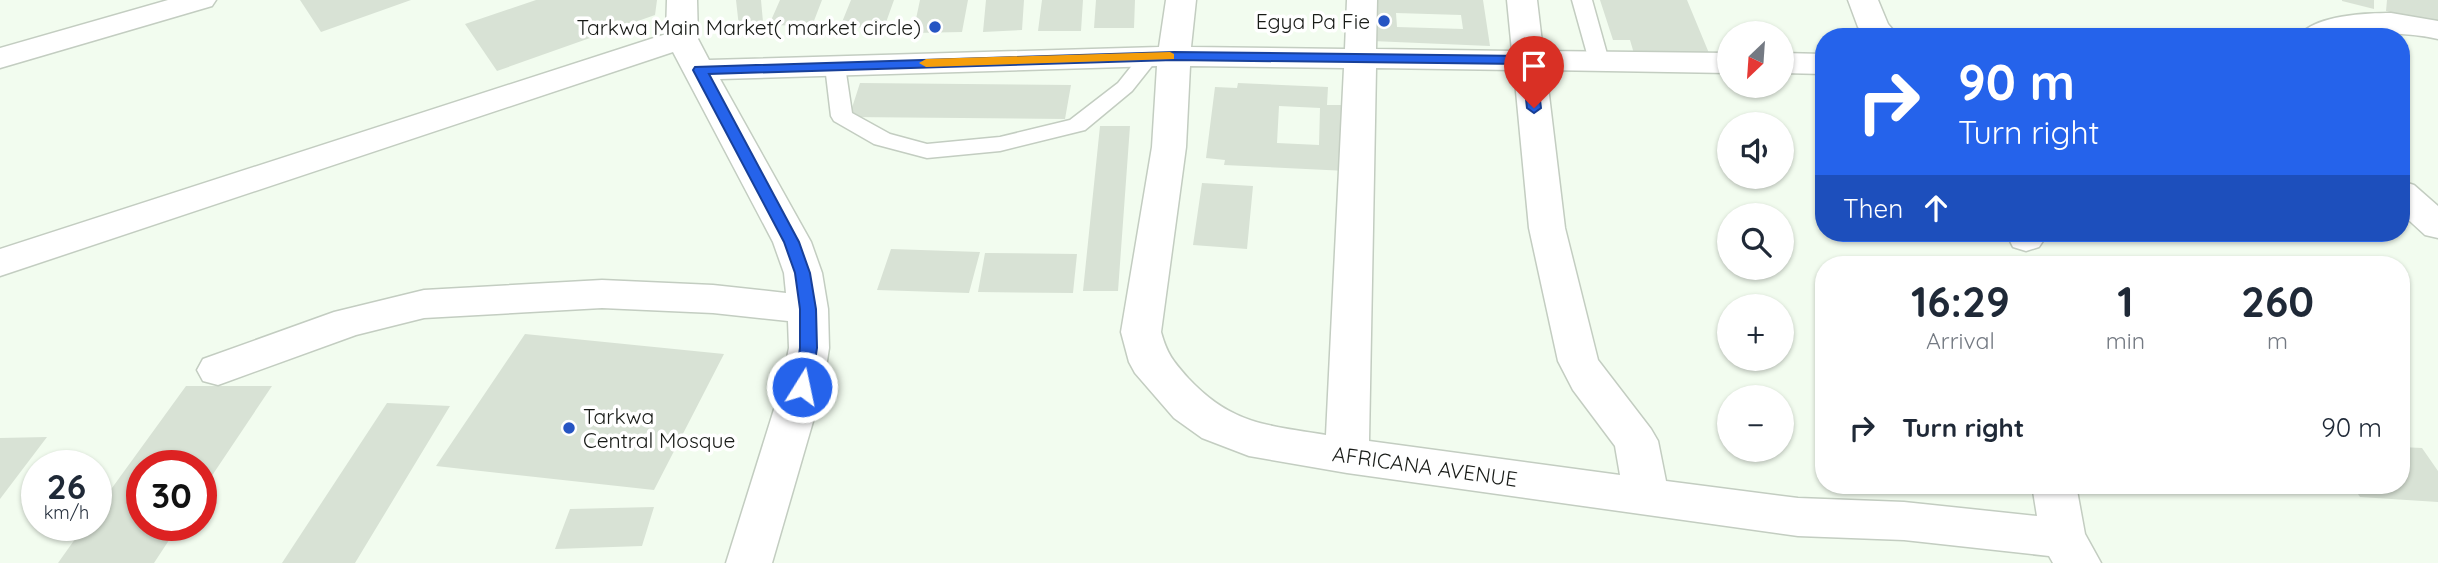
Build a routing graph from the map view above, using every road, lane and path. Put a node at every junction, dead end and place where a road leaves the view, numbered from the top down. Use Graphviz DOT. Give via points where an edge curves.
graph roads {
  1 [pos="201,0"];
  2 [pos="682,0"];
  3 [pos="1181,0"];
  4 [pos="1362,0"];
  5 [pos="1522,0"];
  6 [pos="1582,0"];
  7 [pos="1863,0"];
  8 [pos="1876,28"];
  9 [pos="2341,28"];
  10 [pos="2438,30"];
  11 [pos="691,54"];
  12 [pos="1361,56"];
  13 [pos="1162,57"];
  14 [pos="0,58"];
  15 [pos="1529,60"];
  16 [pos="1599,61"];
  17 [pos="1717,63"];
  18 [pos="1794,63"];
  19 [pos="1815,64"];
  20 [pos="835,66"];
  21 [pos="2410,201"];
  22 [pos="2438,226"];
  23 [pos="0,263"];
  24 [pos="808,309"];
  25 [pos="218,370"];
  26 [pos="1347,456"];
  27 [pos="2056,494"];
  28 [pos="1647,498"];
  29 [pos="2071,550"];
  30 [pos="749,563"];
  1 -- 14 [label="street"];
  2 -- 11 [label="street"];
  3 -- 13 [label="street, AFRICANA AVENUE"];
  4 -- 12 [label="street"];
  5 -- 15 [label="street"];
  6 -- 16 [label="lane"];
  7 -- 8 [label="street"];
  9 -- 10 [label="street" via="2390,24"];
  11 -- 20 [label="street"];
  11 -- 23 [label="street"];
  11 -- 24 [label="street" via="792,242"];
  12 -- 13 [label="street"];
  12 -- 15 [label="street"];
  12 -- 26 [label="street"];
  13 -- 20 [label="street"];
  13 -- 20 [label="lane" via="1077,125 1000,144 928,151 882,139 842,116"];
  13 -- 26 [label="street, AFRICANA AVENUE" via="1169,147 1141,332 1149,362 1189,406 1217,426 1249,439"];
  15 -- 16 [label="street"];
  15 -- 28 [label="street" via="1547,228 1578,361 1636,441"];
  16 -- 17 [label="street"];
  18 -- 19 [label="street"];
  21 -- 22 [label="street"];
  24 -- 25 [label="street" via="602,294 424,304 348,322"];
  24 -- 30 [label="street" via="809,348 802,387"];
  26 -- 28 [label="street, AFRICANA AVENUE"];
  27 -- 29 [label="street"];
  28 -- 29 [label="street, AFRICANA AVENUE" via="1798,517 1904,521"];
}
